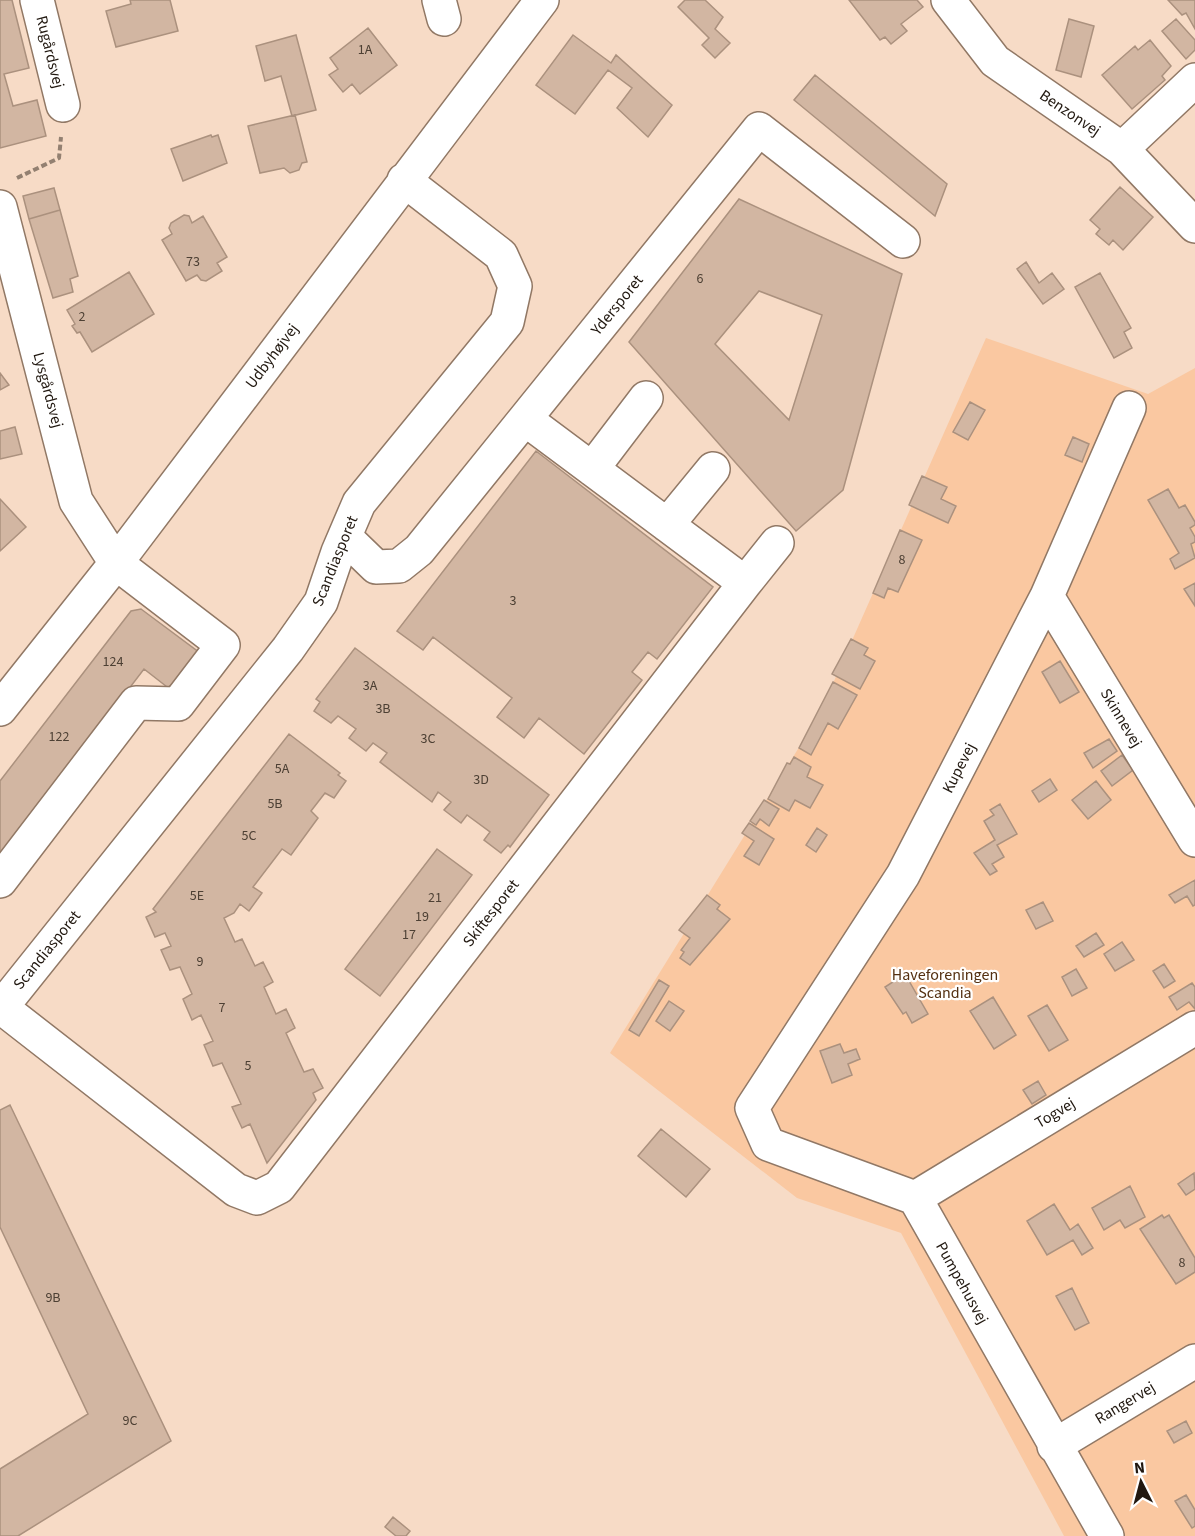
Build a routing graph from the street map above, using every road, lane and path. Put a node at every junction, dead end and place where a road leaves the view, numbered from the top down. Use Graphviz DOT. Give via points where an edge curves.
graph roads {
  1 [pos="37,0"];
  2 [pos="542,0"];
  3 [pos="948,0"];
  4 [pos="1195,80"];
  5 [pos="63,105"];
  6 [pos="1122,149"];
  7 [pos="404,180"];
  8 [pos="5,194"];
  9 [pos="1195,226"];
  10 [pos="903,240"];
  11 [pos="646,398"];
  12 [pos="1129,408"];
  13 [pos="525,419"];
  14 [pos="713,469"];
  15 [pos="592,470"];
  16 [pos="667,525"];
  17 [pos="345,537"];
  18 [pos="777,543"];
  19 [pos="116,563"];
  20 [pos="746,584"];
  21 [pos="1047,596"];
  22 [pos="0,709"];
  23 [pos="1195,840"];
  24 [pos="0,881"];
  25 [pos="1,1008"];
  26 [pos="1195,1028"];
  27 [pos="915,1198"];
  28 [pos="1195,1361"];
  29 [pos="1054,1446"];
  30 [pos="1107,1536"];
  1 -- 5 [label="street, Rugårdsvej"];
  2 -- 7 [label="street, Udbyhøjvej"];
  3 -- 6 [label="street, Benzonvej" via="995,61"];
  4 -- 6 [label="street"];
  5 -- 8 [label="path" via="59,158"];
  6 -- 9 [label="street, Benzonvej"];
  7 -- 17 [label="street, Scandiasporet" via="501,255 515,286 507,322 359,504"];
  7 -- 19 [label="street, Udbyhøjvej"];
  8 -- 19 [label="street, Lysgårdsvej" via="76,501"];
  10 -- 13 [label="street, Ydersporet" via="759,129"];
  11 -- 15 [label="street"];
  12 -- 21 [label="street, Kupevej"];
  13 -- 15 [label="street"];
  13 -- 17 [label="street, Ydersporet" via="419,550 399,566 376,567"];
  14 -- 16 [label="street"];
  15 -- 16 [label="street"];
  16 -- 20 [label="street"];
  17 -- 25 [label="street, Scandiasporet" via="321,602 288,649"];
  18 -- 20 [label="street, Skiftesporet"];
  19 -- 22 [label="street, Udbyhøjvej"];
  19 -- 24 [label="street, Lysgårdsvej" via="223,645 178,704 136,703"];
  20 -- 25 [label="street, Skiftesporet" via="279,1187 257,1198 236,1190"];
  21 -- 23 [label="street, Skinnevej"];
  21 -- 27 [label="street, Kupevej" via="903,875 752,1108 768,1144"];
  26 -- 27 [label="street, Togvej"];
  27 -- 29 [label="street, Pumpehusvej"];
  28 -- 29 [label="street, Rangervej"];
  29 -- 30 [label="street, Pumpehusvej"];
}
